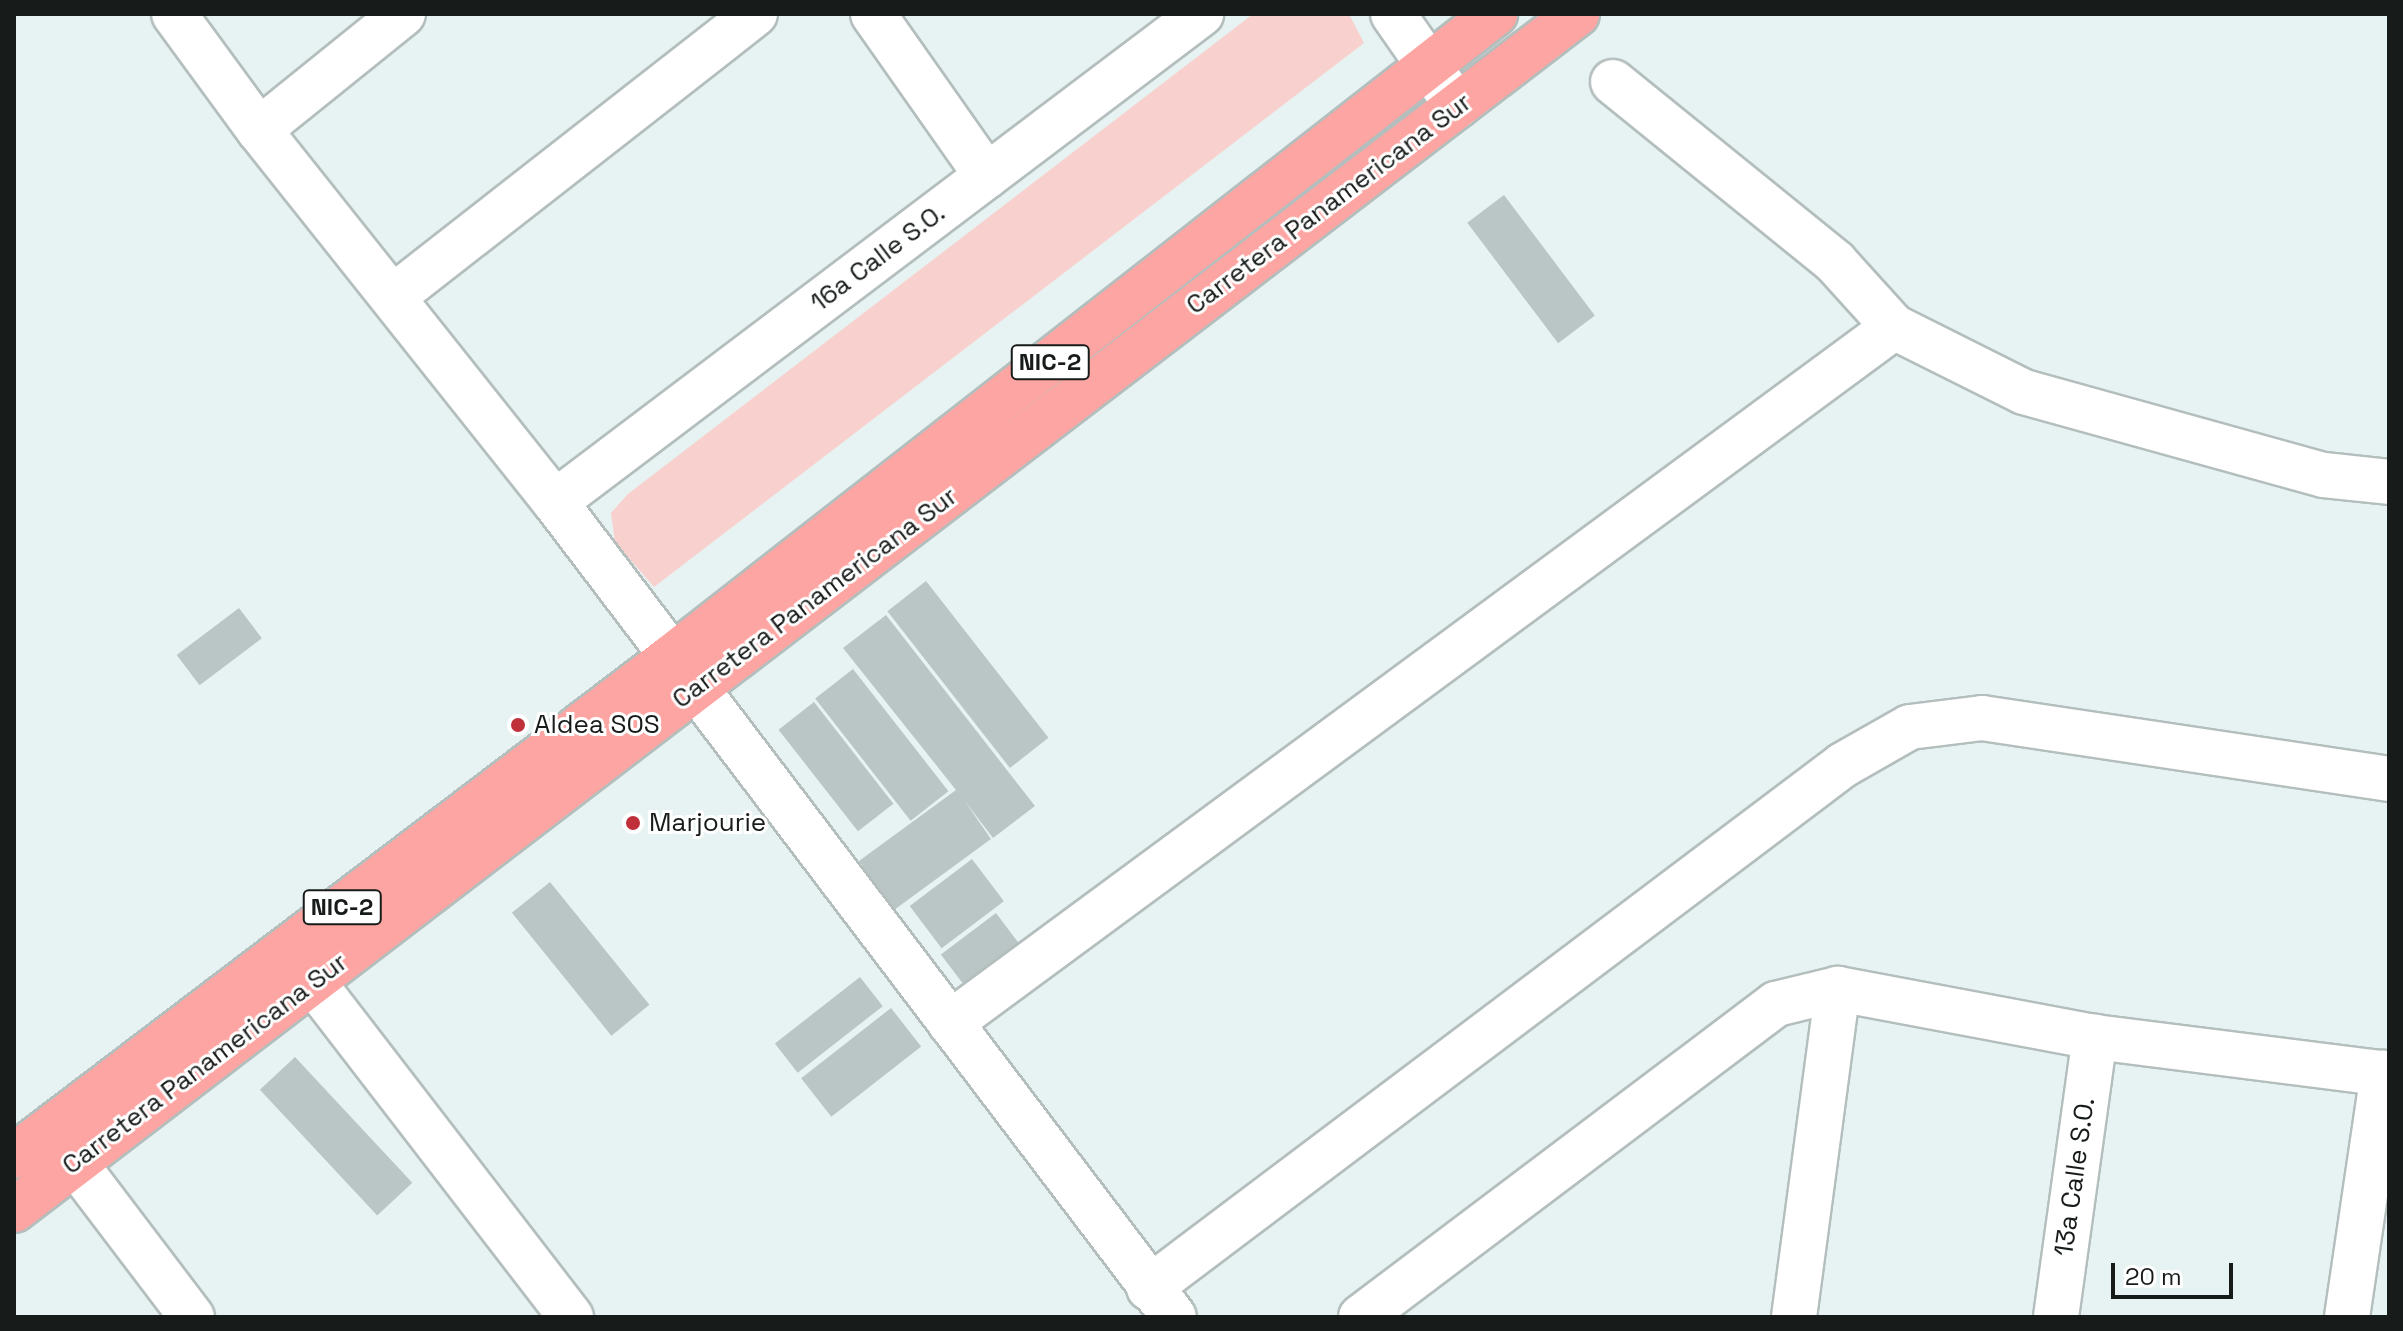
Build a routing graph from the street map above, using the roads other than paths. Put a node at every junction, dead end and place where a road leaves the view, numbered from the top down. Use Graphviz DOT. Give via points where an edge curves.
graph roads {
  1 [pos="174,14"];
  2 [pos="403,14"];
  3 [pos="755,14"];
  4 [pos="873,14"];
  5 [pos="1201,14"];
  6 [pos="1393,14"];
  7 [pos="1495,14"];
  8 [pos="1577,14"];
  9 [pos="1430,67"];
  10 [pos="1613,82"];
  11 [pos="1457,106"];
  12 [pos="259,130"];
  13 [pos="987,176"];
  14 [pos="394,296"];
  15 [pos="1894,327"];
  16 [pos="2389,482"];
  17 [pos="555,502"];
  18 [pos="682,675"];
  19 [pos="2389,779"];
  20 [pos="313,982"];
  21 [pos="1838,989"];
  22 [pos="950,1023"];
  23 [pos="2095,1037"];
  24 [pos="2386,1074"];
  25 [pos="49,1129"];
  26 [pos="14,1156"];
  27 [pos="75,1163"];
  28 [pos="14,1210"];
  29 [pos="1162,1302"];
  30 [pos="192,1317"];
  31 [pos="571,1317"];
  32 [pos="1361,1317"];
  33 [pos="1794,1317"];
  34 [pos="2056,1317"];
  35 [pos="2347,1317"];
  1 -- 12 [label="street"];
  2 -- 12 [label="street"];
  3 -- 14 [label="street"];
  4 -- 13 [label="street"];
  5 -- 13 [label="street, 16a Calle S.O."];
  6 -- 9 [label="street"];
  7 -- 9 [label="highway, Carretera Panamericana Sur / NIC-2"];
  8 -- 11 [label="highway, Carretera Panamericana Sur / NIC-2"];
  9 -- 11 [label="street"];
  9 -- 18 [label="highway, Carretera Panamericana Sur / NIC-2"];
  10 -- 15 [label="street" via="1835,262"];
  11 -- 18 [label="highway, Carretera Panamericana Sur / NIC-2"];
  12 -- 14 [label="street"];
  13 -- 17 [label="street, 16a Calle S.O."];
  14 -- 17 [label="street"];
  15 -- 16 [label="street" via="2024,392 2324,475"];
  15 -- 22 [label="street"];
  17 -- 18 [label="street"];
  18 -- 20 [label="highway, Carretera Panamericana Sur / NIC-2"];
  18 -- 22 [label="street"];
  18 -- 25 [label="highway, Carretera Panamericana Sur / NIC-2"];
  19 -- 29 [label="street" via="1982,718 1910,727 1843,765"];
  20 -- 27 [label="highway, Carretera Panamericana Sur / NIC-2"];
  20 -- 31 [label="street"];
  21 -- 23 [label="street"];
  21 -- 32 [label="street" via="1776,1004"];
  21 -- 33 [label="street"];
  22 -- 29 [label="street"];
  23 -- 24 [label="street"];
  23 -- 34 [label="street, 13a Calle S.O."];
  24 -- 35 [label="street"];
  25 -- 26 [label="highway, Carretera Panamericana Sur / NIC-2"];
  25 -- 27 [label="street"];
  27 -- 28 [label="highway, Carretera Panamericana Sur / NIC-2"];
  27 -- 30 [label="street"];
}
